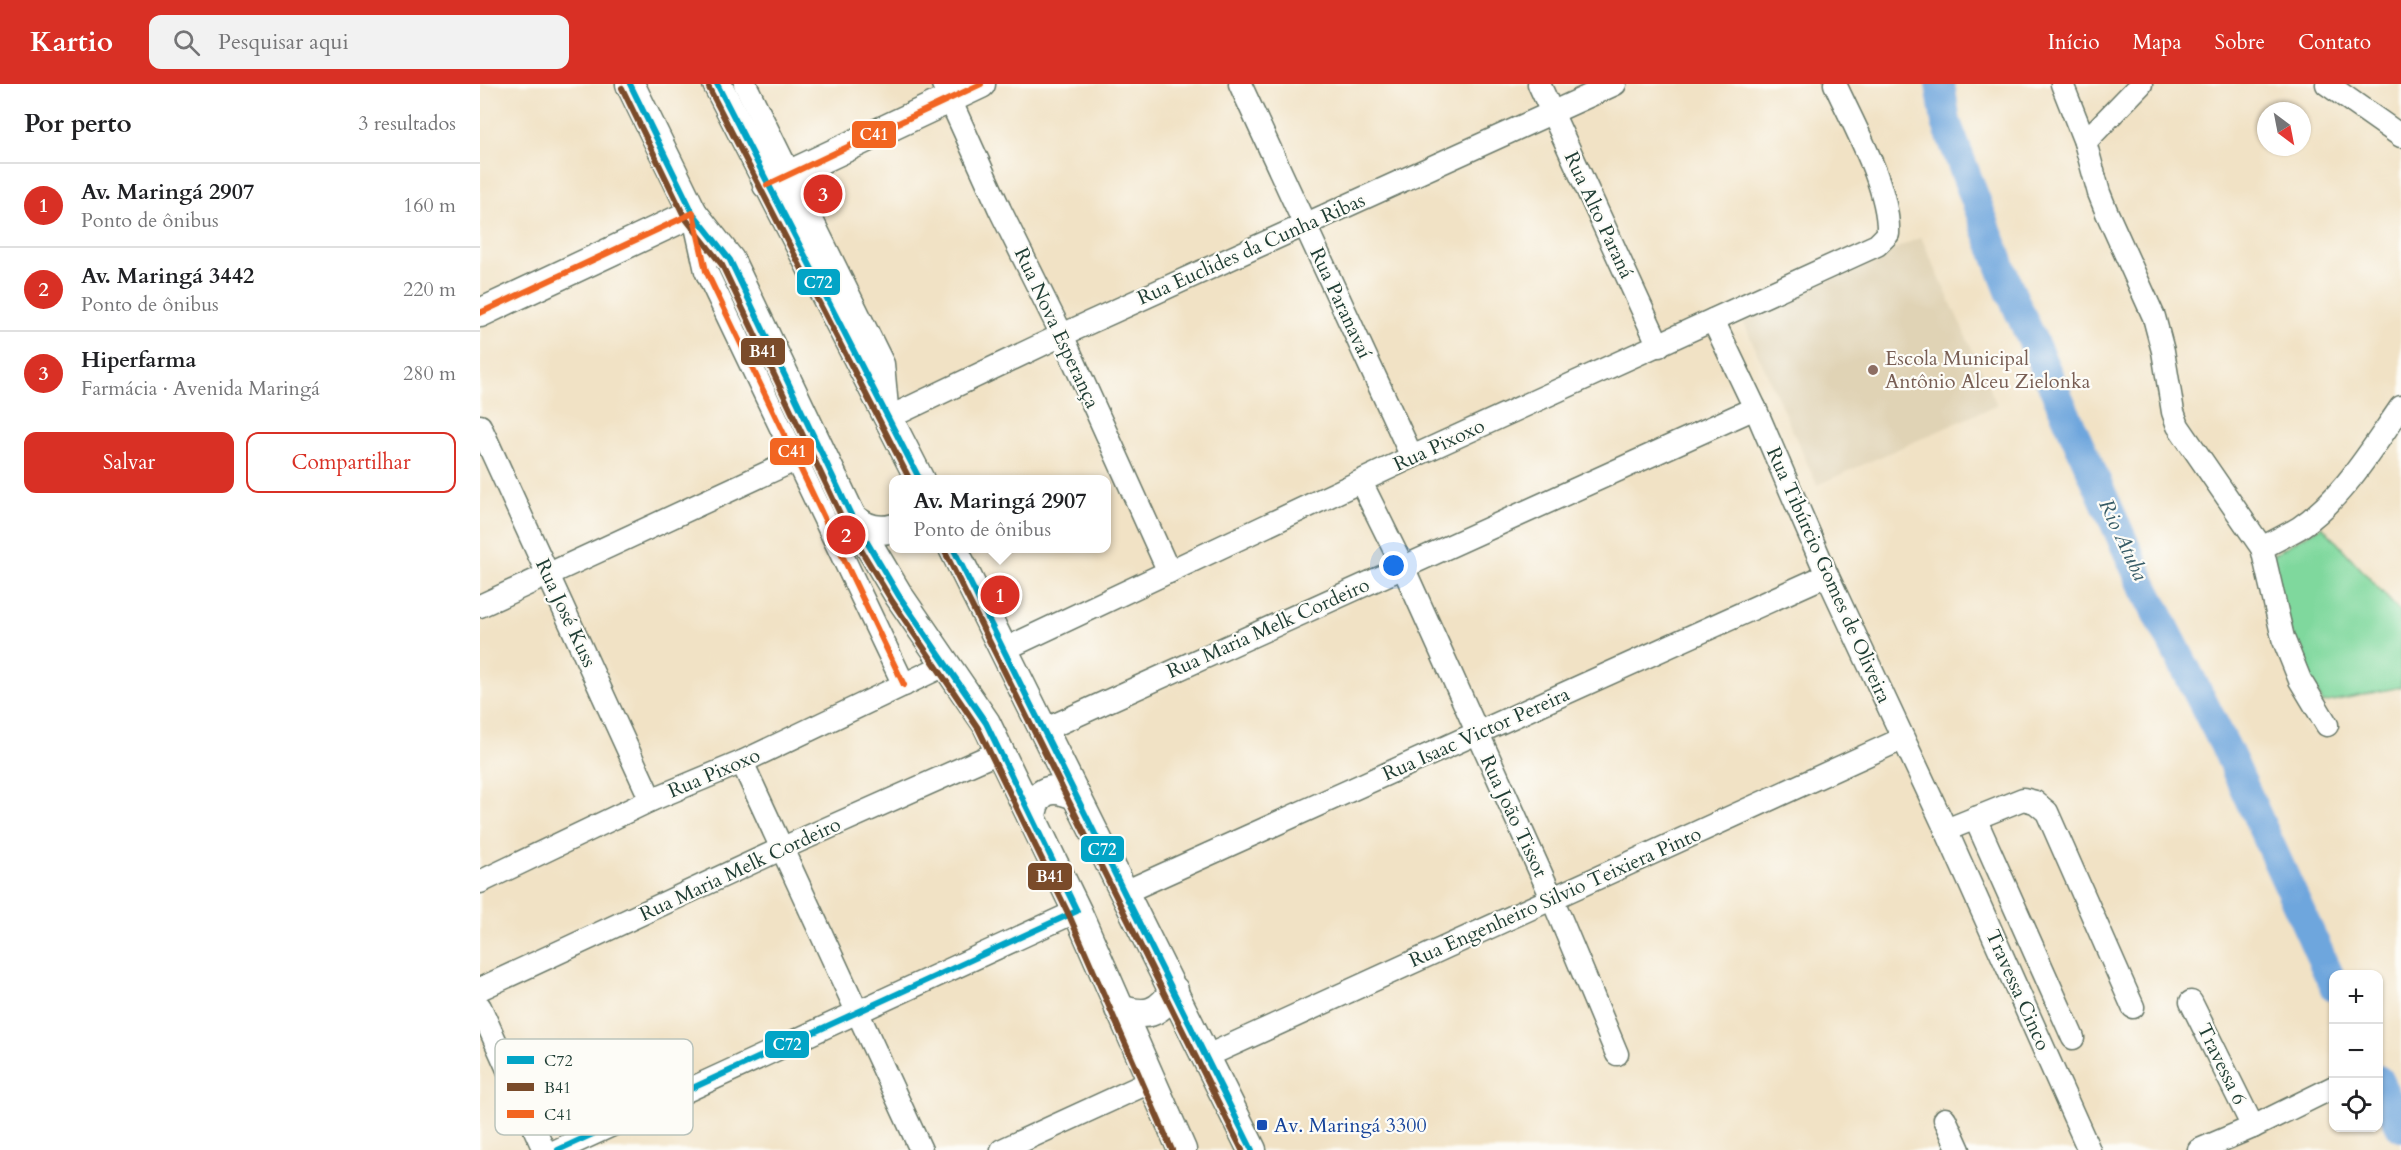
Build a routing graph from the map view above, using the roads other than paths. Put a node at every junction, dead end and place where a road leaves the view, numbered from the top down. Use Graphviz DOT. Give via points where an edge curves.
graph roads {
  1 [pos="630,84"];
  2 [pos="717,84"];
  3 [pos="745,84"];
  4 [pos="981,84"];
  5 [pos="1240,84"];
  6 [pos="1539,84"];
  7 [pos="1615,84"];
  8 [pos="1835,84"];
  9 [pos="2062,84"];
  10 [pos="2141,84"];
  11 [pos="2327,84"];
  12 [pos="946,91"];
  13 [pos="1552,112"];
  14 [pos="2401,136"];
  15 [pos="2085,142"];
  16 [pos="778,180"];
  17 [pos="693,213"];
  18 [pos="1304,225"];
  19 [pos="480,313"];
  20 [pos="1713,320"];
  21 [pos="1062,335"];
  22 [pos="1659,346"];
  23 [pos="2401,407"];
  24 [pos="1755,408"];
  25 [pos="888,418"];
  26 [pos="480,426"];
  27 [pos="808,454"];
  28 [pos="1412,457"];
  29 [pos="917,475"];
  30 [pos="1361,482"];
  31 [pos="852,517"];
  32 [pos="889,529"];
  33 [pos="2262,548"];
  34 [pos="955,553"];
  35 [pos="1403,567"];
  36 [pos="1169,572"];
  37 [pos="548,575"];
  38 [pos="1827,575"];
  39 [pos="480,606"];
  40 [pos="1003,650"];
  41 [pos="947,664"];
  42 [pos="904,685"];
  43 [pos="2327,725"];
  44 [pos="1044,730"];
  45 [pos="1477,734"];
  46 [pos="1902,739"];
  47 [pos="1001,751"];
  48 [pos="742,762"];
  49 [pos="1076,796"];
  50 [pos="651,800"];
  51 [pos="1032,816"];
  52 [pos="1975,818"];
  53 [pos="1946,830"];
  54 [pos="783,848"];
  55 [pos="480,882"];
  56 [pos="1125,892"];
  57 [pos="1552,898"];
  58 [pos="1077,911"];
  59 [pos="480,989"];
  60 [pos="1174,990"];
  61 [pos="2191,1002"];
  62 [pos="2133,1006"];
  63 [pos="480,1007"];
  64 [pos="1119,1009"];
  65 [pos="858,1013"];
  66 [pos="2073,1038"];
  67 [pos="495,1041"];
  68 [pos="1617,1054"];
  69 [pos="1208,1056"];
  70 [pos="1150,1082"];
  71 [pos="693,1088"];
  72 [pos="2329,1089"];
  73 [pos="1945,1119"];
  74 [pos="2253,1127"];
  75 [pos="537,1135"];
  76 [pos="591,1135"];
  77 [pos="544,1150"];
  78 [pos="558,1150"];
  79 [pos="921,1150"];
  80 [pos="1002,1150"];
  81 [pos="1182,1150"];
  82 [pos="1252,1150"];
  83 [pos="1959,1150"];
  84 [pos="2089,1150"];
  85 [pos="2199,1150"];
  1 -- 17 [label="main road"];
  2 -- 16 [label="main road"];
  3 -- 16 [label="street"];
  4 -- 12 [label="main road"];
  5 -- 18 [label="street, Rua Paranavaí"];
  6 -- 13 [label="street, Rua Alto Paraná"];
  7 -- 13 [label="street, Rua Euclides da Cunha Ribas"];
  8 -- 20 [label="street, Rua Pixoxo" via="1880,186 1889,218 1888,234 1878,245"];
  9 -- 15 [label="street"];
  10 -- 15 [label="street"];
  11 -- 14 [label="street"];
  12 -- 16 [label="main road"];
  12 -- 21 [label="street, Rua Nova Esperança"];
  13 -- 18 [label="street, Rua Euclides da Cunha Ribas"];
  13 -- 22 [label="street, Rua Alto Paraná"];
  15 -- 33 [label="street" via="2099,193 2154,317 2178,426"];
  16 -- 25 [label="main road"];
  17 -- 19 [label="main road"];
  17 -- 27 [label="main road" via="730,260"];
  18 -- 21 [label="street, Rua Euclides da Cunha Ribas"];
  18 -- 28 [label="street, Rua Paranavaí"];
  20 -- 22 [label="street, Rua Pixoxo"];
  20 -- 24 [label="street, Rua Tibúrcio Gomes de Oliveira"];
  21 -- 25 [label="street, Rua Euclides da Cunha Ribas"];
  21 -- 36 [label="street, Rua Nova Esperança"];
  22 -- 28 [label="street, Rua Pixoxo"];
  23 -- 33 [label="street" via="2356,472 2323,509"];
  24 -- 35 [label="street, Rua Maria Melk Cordeiro"];
  24 -- 38 [label="street, Rua Tibúrcio Gomes de Oliveira"];
  25 -- 29 [label="main road"];
  26 -- 37 [label="street, Rua José Kuss"];
  27 -- 31 [label="main road"];
  27 -- 37 [label="street"];
  27 -- 42 [label="street"];
  28 -- 30 [label="street, Rua Pixoxo"];
  30 -- 35 [label="street, Rua João Tissot"];
  30 -- 36 [label="street, Rua Pixoxo"];
  31 -- 32 [label="main road" via="865,527"];
  31 -- 41 [label="main road" via="898,596"];
  33 -- 43 [label="street" via="2283,638 2300,680"];
  34 -- 40 [label="main road"];
  35 -- 44 [label="street, Rua Maria Melk Cordeiro"];
  35 -- 45 [label="street, Rua João Tissot"];
  36 -- 40 [label="street, Rua Pixoxo"];
  37 -- 39 [label="street"];
  37 -- 50 [label="street, Rua José Kuss"];
  38 -- 45 [label="street, Rua Isaac Victor Pereira"];
  38 -- 46 [label="street, Rua Tibúrcio Gomes de Oliveira"];
  40 -- 44 [label="main road"];
  41 -- 42 [label="street, Rua Pixoxo"];
  41 -- 47 [label="main road"];
  42 -- 48 [label="street, Rua Pixoxo"];
  44 -- 49 [label="main road"];
  45 -- 56 [label="street, Rua Isaac Victor Pereira"];
  45 -- 57 [label="street, Rua João Tissot"];
  46 -- 53 [label="street, Rua Tibúrcio Gomes de Oliveira"];
  46 -- 57 [label="street, Rua Engenheiro Silvio Teixiera Pinto"];
  47 -- 51 [label="main road"];
  47 -- 54 [label="street, Rua Maria Melk Cordeiro"];
  48 -- 50 [label="street, Rua Pixoxo"];
  48 -- 54 [label="street"];
  49 -- 51 [label="main road" via="1054,789 1044,793 1037,798"];
  49 -- 56 [label="main road"];
  50 -- 55 [label="street, Rua Pixoxo"];
  51 -- 58 [label="main road"];
  52 -- 53 [label="street"];
  52 -- 62 [label="street" via="2023,798 2047,812"];
  52 -- 66 [label="street"];
  53 -- 84 [label="street, Travessa Cinco"];
  54 -- 59 [label="street, Rua Maria Melk Cordeiro"];
  54 -- 65 [label="street"];
  56 -- 60 [label="main road"];
  57 -- 68 [label="street, Rua João Tissot"];
  57 -- 69 [label="street, Rua Engenheiro Silvio Teixiera Pinto"];
  58 -- 64 [label="main road"];
  58 -- 65 [label="street"];
  60 -- 64 [label="main road" via="1160,1008 1146,1014"];
  60 -- 69 [label="main road"];
  61 -- 74 [label="street, Travessa 6"];
  63 -- 67 [label="street"];
  64 -- 70 [label="main road"];
  65 -- 71 [label="street"];
  65 -- 79 [label="street"];
  69 -- 82 [label="main road"];
  70 -- 80 [label="street"];
  70 -- 81 [label="main road"];
  72 -- 74 [label="street"];
  73 -- 83 [label="street"];
  74 -- 85 [label="street"];
  75 -- 77 [label="street"];
  76 -- 78 [label="street"];
}
